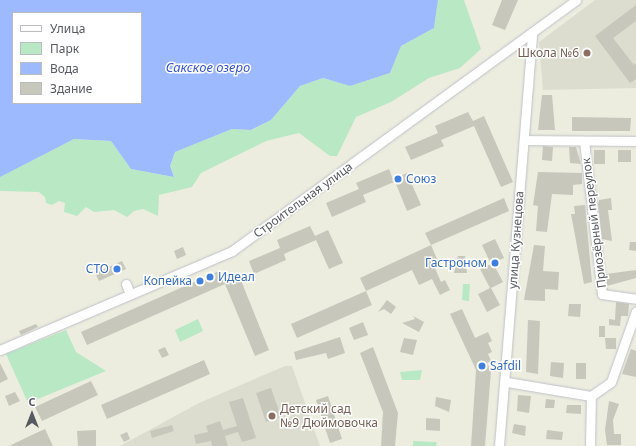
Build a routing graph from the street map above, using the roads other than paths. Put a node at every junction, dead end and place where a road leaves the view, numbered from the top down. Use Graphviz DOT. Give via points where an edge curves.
graph roads {
  1 [pos="566,0"];
  2 [pos="576,0"];
  3 [pos="555,16"];
  4 [pos="532,33"];
  5 [pos="524,140"];
  6 [pos="584,141"];
  7 [pos="636,141"];
  8 [pos="126,284"];
  9 [pos="130,294"];
  10 [pos="636,299"];
  11 [pos="636,311"];
  12 [pos="0,350"];
  13 [pos="507,382"];
  14 [pos="591,396"];
  15 [pos="499,446"];
  16 [pos="590,446"];
  1 -- 3 [label="street"];
  2 -- 3 [label="street, Строительная улица"];
  3 -- 4 [label="street, Строительная улица"];
  4 -- 5 [label="street, улица Кузнецова"];
  4 -- 9 [label="street, Строительная улица" via="232,251"];
  5 -- 6 [label="street"];
  5 -- 13 [label="street, улица Кузнецова"];
  6 -- 7 [label="street"];
  6 -- 10 [label="street, Приозёрный переулок" via="602,294"];
  8 -- 9 [label="street"];
  9 -- 12 [label="street, Строительная улица"];
  11 -- 14 [label="street" via="611,382"];
  13 -- 14 [label="street"];
  13 -- 15 [label="street, улица Кузнецова"];
  14 -- 16 [label="street"];
}
